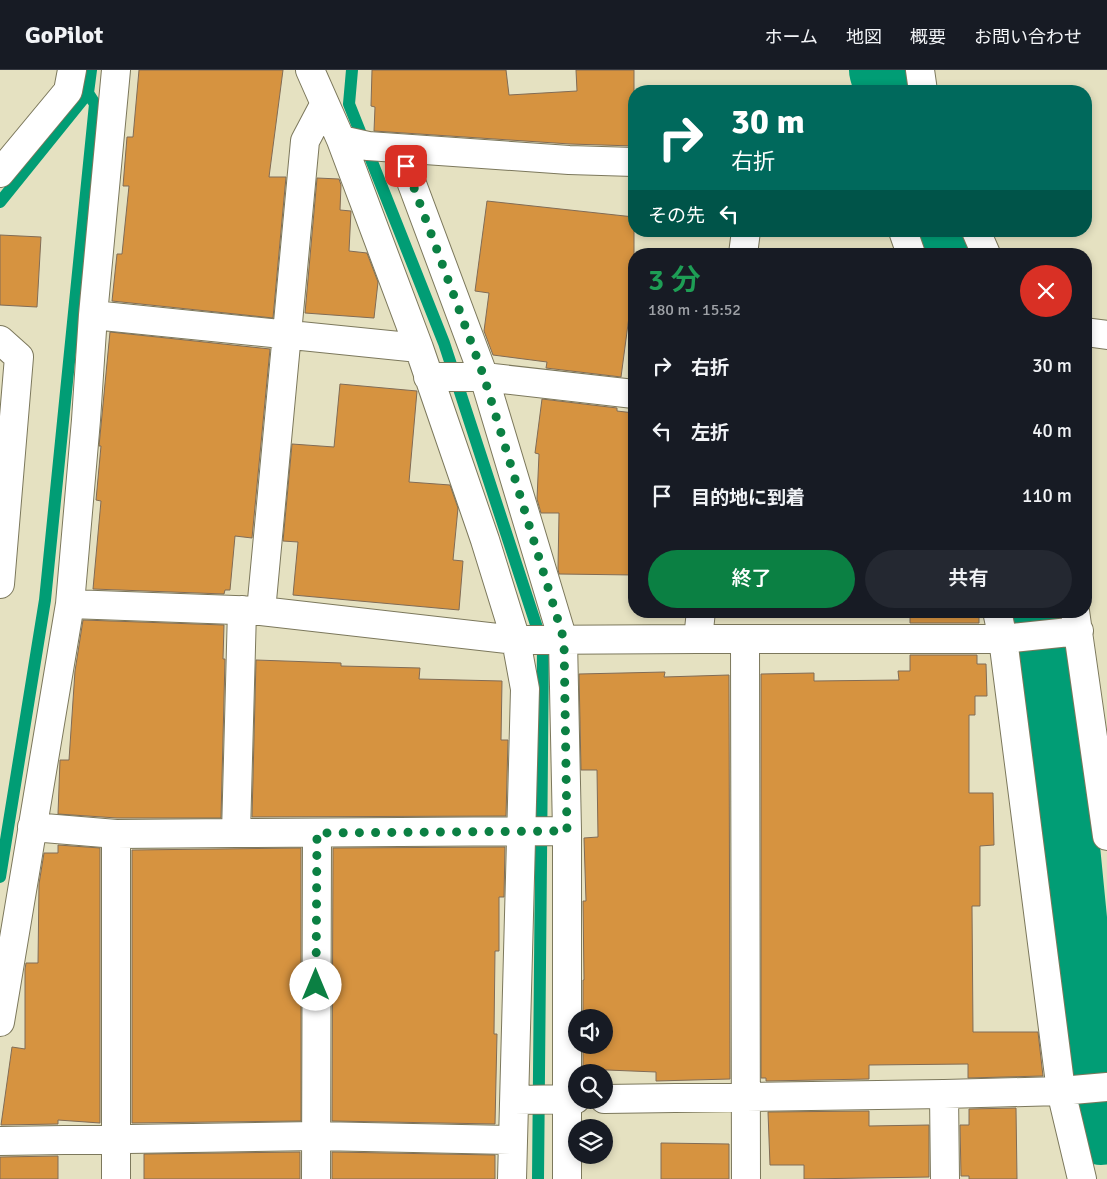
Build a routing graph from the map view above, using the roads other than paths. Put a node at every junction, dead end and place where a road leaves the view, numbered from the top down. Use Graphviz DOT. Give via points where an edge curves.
graph roads {
  1 [pos="72,70"];
  2 [pos="116,70"];
  3 [pos="310,70"];
  4 [pos="920,70"];
  5 [pos="922,85"];
  6 [pos="324,105"];
  7 [pos="341,140"];
  8 [pos="399,149"];
  9 [pos="628,162"];
  10 [pos="0,173"];
  11 [pos="93,316"];
  12 [pos="1092,333"];
  13 [pos="1107,335"];
  14 [pos="286,336"];
  15 [pos="418,348"];
  16 [pos="9,349"];
  17 [pos="484,377"];
  18 [pos="428,378"];
  19 [pos="0,379"];
  20 [pos="628,393"];
  21 [pos="0,584"];
  22 [pos="70,604"];
  23 [pos="251,610"];
  24 [pos="700,618"];
  25 [pos="998,618"];
  26 [pos="1077,621"];
  27 [pos="698,639"];
  28 [pos="744,639"];
  29 [pos="1003,639"];
  30 [pos="516,640"];
  31 [pos="564,640"];
  32 [pos="32,828"];
  33 [pos="567,831"];
  34 [pos="522,832"];
  35 [pos="236,833"];
  36 [pos="317,833"];
  37 [pos="116,834"];
  38 [pos="1107,836"];
  39 [pos="0,1022"];
  40 [pos="571,1064"];
  41 [pos="1107,1087"];
  42 [pos="1061,1091"];
  43 [pos="944,1094"];
  44 [pos="745,1097"];
  45 [pos="613,1099"];
  46 [pos="515,1100"];
  47 [pos="568,1100"];
  48 [pos="572,1109"];
  49 [pos="316,1136"];
  50 [pos="116,1140"];
  51 [pos="512,1140"];
  52 [pos="0,1141"];
  53 [pos="116,1179"];
  54 [pos="316,1179"];
  55 [pos="512,1179"];
  56 [pos="568,1179"];
  57 [pos="746,1179"];
  58 [pos="945,1179"];
  59 [pos="1082,1179"];
  1 -- 10 [label="street" via="68,91"];
  2 -- 11 [label="street"];
  3 -- 6 [label="street"];
  4 -- 5 [label="street"];
  6 -- 7 [label="street"];
  6 -- 14 [label="street" via="305,141"];
  7 -- 8 [label="street"];
  7 -- 15 [label="street"];
  8 -- 9 [label="street"];
  8 -- 17 [label="street"];
  11 -- 14 [label="street"];
  11 -- 22 [label="street"];
  12 -- 13 [label="street"];
  14 -- 15 [label="street"];
  14 -- 23 [label="street"];
  15 -- 18 [label="street"];
  16 -- 19 [label="street"];
  16 -- 21 [label="street"];
  17 -- 18 [label="street"];
  17 -- 20 [label="street"];
  17 -- 31 [label="street"];
  18 -- 30 [label="street"];
  22 -- 23 [label="street"];
  22 -- 32 [label="street"];
  23 -- 30 [label="street"];
  23 -- 35 [label="street"];
  24 -- 27 [label="street"];
  25 -- 29 [label="street"];
  26 -- 29 [label="street"];
  26 -- 38 [label="street"];
  27 -- 28 [label="street"];
  27 -- 31 [label="street"];
  28 -- 29 [label="street"];
  28 -- 44 [label="street"];
  29 -- 42 [label="street"];
  30 -- 31 [label="street"];
  30 -- 34 [label="street" via="525,689"];
  31 -- 33 [label="street"];
  32 -- 37 [label="street"];
  32 -- 39 [label="street"];
  33 -- 34 [label="street"];
  33 -- 40 [label="street"];
  34 -- 36 [label="street"];
  34 -- 46 [label="street"];
  35 -- 36 [label="street"];
  35 -- 37 [label="street"];
  36 -- 49 [label="street"];
  37 -- 50 [label="street"];
  41 -- 42 [label="street"];
  42 -- 43 [label="street"];
  42 -- 59 [label="street"];
  43 -- 44 [label="street"];
  43 -- 58 [label="street"];
  44 -- 45 [label="street"];
  44 -- 57 [label="street"];
  46 -- 47 [label="street"];
  46 -- 51 [label="street"];
  48 -- 56 [label="street"];
  49 -- 50 [label="street"];
  49 -- 51 [label="street"];
  49 -- 54 [label="street"];
  50 -- 52 [label="street"];
  50 -- 53 [label="street"];
  51 -- 55 [label="street"];
}
